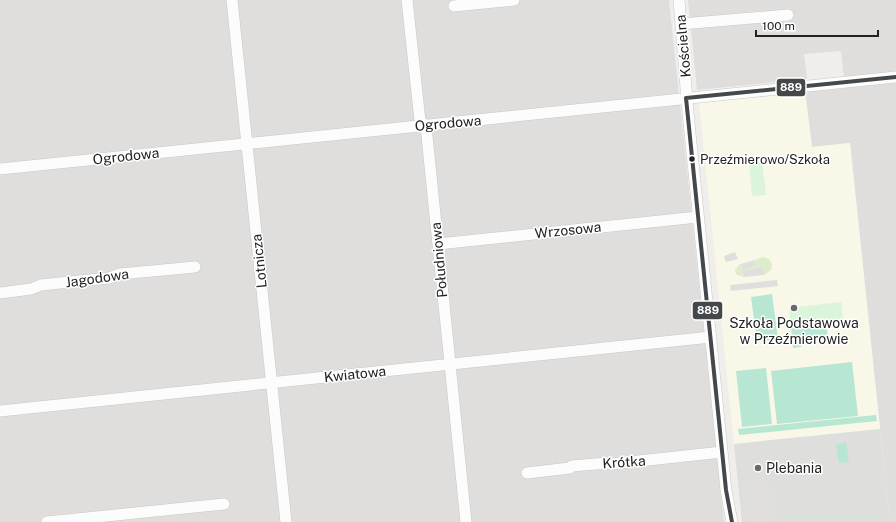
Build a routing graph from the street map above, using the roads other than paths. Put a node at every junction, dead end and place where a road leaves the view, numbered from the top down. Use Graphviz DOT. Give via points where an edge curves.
graph roads {
  1 [pos="232,0"];
  2 [pos="407,0"];
  3 [pos="514,0"];
  4 [pos="679,0"];
  5 [pos="454,6"];
  6 [pos="788,15"];
  7 [pos="681,24"];
  8 [pos="896,77"];
  9 [pos="686,98"];
  10 [pos="426,126"];
  11 [pos="247,144"];
  12 [pos="0,169"];
  13 [pos="698,217"];
  14 [pos="438,244"];
  15 [pos="195,267"];
  16 [pos="0,293"];
  17 [pos="711,337"];
  18 [pos="449,365"];
  19 [pos="272,383"];
  20 [pos="0,411"];
  21 [pos="722,452"];
  22 [pos="527,473"];
  23 [pos="224,504"];
  24 [pos="47,522"];
  25 [pos="286,522"];
  26 [pos="466,522"];
  27 [pos="732,522"];
  1 -- 11 [label="street, Lotnicza"];
  2 -- 10 [label="street, Południowa" via="420,121"];
  3 -- 5 [label="street"];
  4 -- 7 [label="street, Kościelna"];
  6 -- 7 [label="street"];
  7 -- 9 [label="street, Kościelna"];
  8 -- 9 [label="street, Ogrodowa"];
  9 -- 10 [label="street, Ogrodowa"];
  9 -- 13 [label="street, Kościelna"];
  10 -- 11 [label="street, Ogrodowa"];
  10 -- 14 [label="street, Południowa"];
  11 -- 12 [label="street, Ogrodowa"];
  11 -- 19 [label="street, Lotnicza"];
  13 -- 14 [label="street, Wrzosowa"];
  13 -- 17 [label="street, Kościelna"];
  14 -- 18 [label="street, Południowa"];
  15 -- 16 [label="street, Jagodowa" via="120,274 109,278 41,285 31,289"];
  17 -- 18 [label="street, Kwiatowa"];
  17 -- 21 [label="street, Kościelna"];
  18 -- 19 [label="street, Kwiatowa"];
  18 -- 26 [label="street, Południowa"];
  19 -- 20 [label="street, Kwiatowa"];
  19 -- 25 [label="street, Lotnicza"];
  21 -- 22 [label="street, Krótka" via="572,466"];
  21 -- 27 [label="street, Kościelna"];
  23 -- 24 [label="street"];
}
